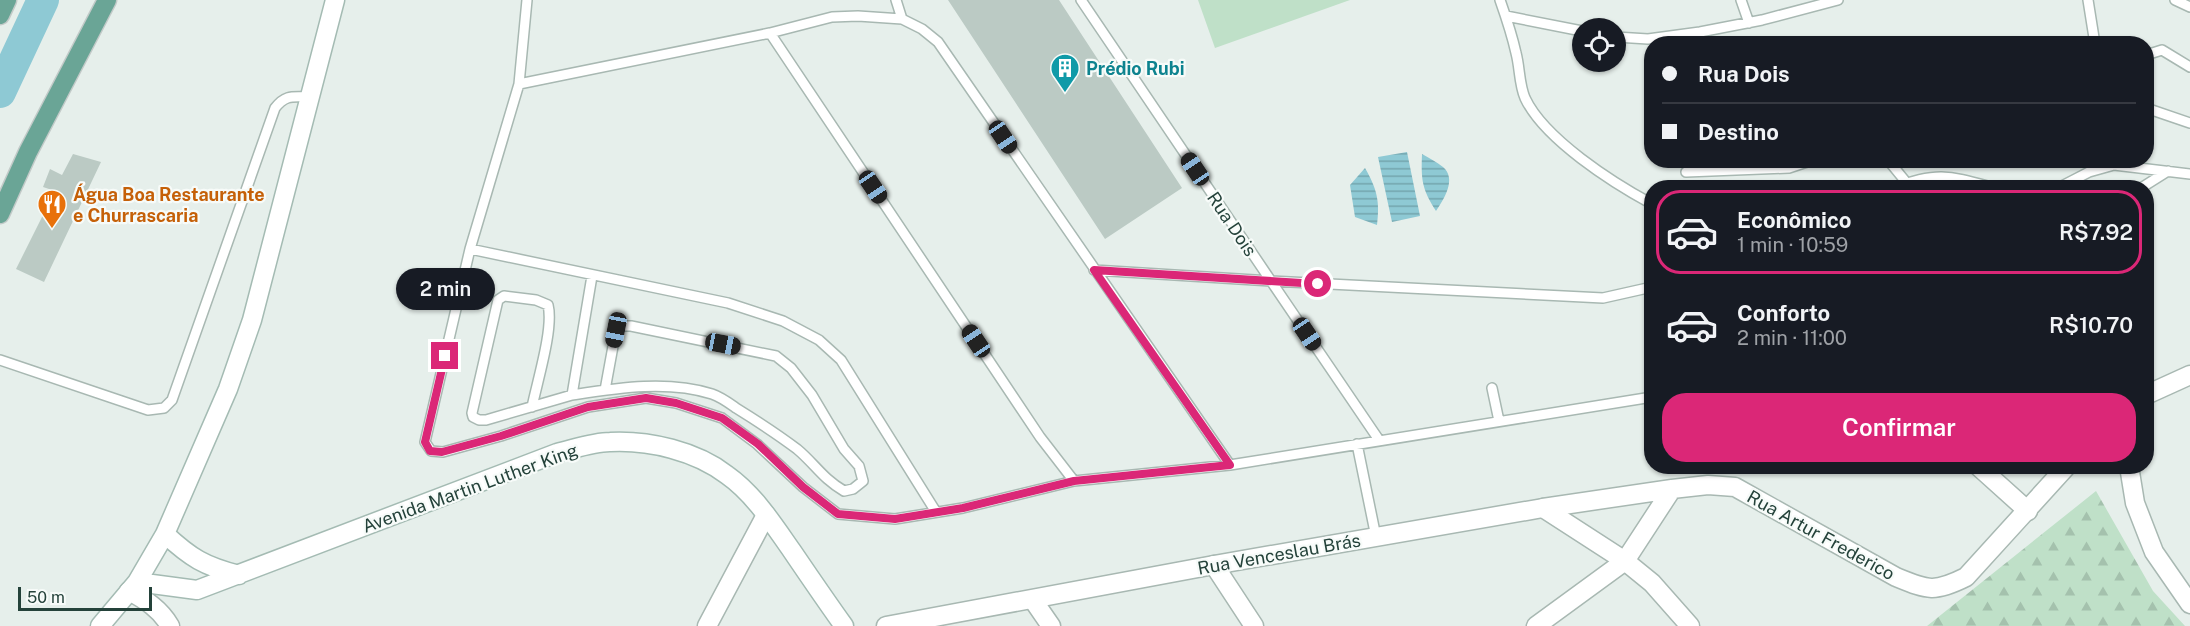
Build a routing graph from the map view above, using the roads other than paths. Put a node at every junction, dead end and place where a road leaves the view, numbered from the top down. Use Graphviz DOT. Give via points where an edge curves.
graph roads {
  1 [pos="7,0"];
  2 [pos="107,0"];
  3 [pos="335,0"];
  4 [pos="527,0"];
  5 [pos="896,0"];
  6 [pos="1081,0"];
  7 [pos="1500,0"];
  8 [pos="1741,0"];
  9 [pos="1838,0"];
  10 [pos="2088,0"];
  11 [pos="2175,0"];
  12 [pos="2190,7"];
  13 [pos="0,15"];
  14 [pos="1506,16"];
  15 [pos="902,19"];
  16 [pos="1749,23"];
  17 [pos="1572,29"];
  18 [pos="770,33"];
  19 [pos="1670,36"];
  20 [pos="2094,36"];
  21 [pos="1626,38"];
  22 [pos="1644,39"];
  23 [pos="2154,52"];
  24 [pos="2190,67"];
  25 [pos="519,84"];
  26 [pos="310,97"];
  27 [pos="2154,111"];
  28 [pos="2190,123"];
  29 [pos="1789,168"];
  30 [pos="1895,168"];
  31 [pos="2100,168"];
  32 [pos="2148,168"];
  33 [pos="2168,171"];
  34 [pos="1686,172"];
  35 [pos="2190,174"];
  36 [pos="1904,180"];
  37 [pos="1914,180"];
  38 [pos="1964,180"];
  39 [pos="2074,180"];
  40 [pos="2154,180"];
  41 [pos="1644,199"];
  42 [pos="0,214"];
  43 [pos="470,249"];
  44 [pos="1094,270"];
  45 [pos="592,276"];
  46 [pos="1271,281"];
  47 [pos="1644,289"];
  48 [pos="0,360"];
  49 [pos="2190,375"];
  50 [pos="1492,388"];
  51 [pos="605,390"];
  52 [pos="2154,391"];
  53 [pos="572,395"];
  54 [pos="1644,398"];
  55 [pos="532,407"];
  56 [pos="1499,421"];
  57 [pos="1379,440"];
  58 [pos="1357,444"];
  59 [pos="1230,465"];
  60 [pos="1987,474"];
  61 [pos="2060,474"];
  62 [pos="2130,474"];
  63 [pos="1074,481"];
  64 [pos="1672,489"];
  65 [pos="1544,508"];
  66 [pos="936,512"];
  67 [pos="2028,512"];
  68 [pos="766,515"];
  69 [pos="165,534"];
  70 [pos="1376,537"];
  71 [pos="1625,561"];
  72 [pos="1214,565"];
  73 [pos="239,575"];
  74 [pos="133,586"];
  75 [pos="1033,600"];
  76 [pos="2190,603"];
  77 [pos="100,626"];
  78 [pos="170,626"];
  79 [pos="707,626"];
  80 [pos="844,626"];
  81 [pos="886,626"];
  82 [pos="1051,626"];
  83 [pos="1254,626"];
  84 [pos="1536,626"];
  85 [pos="1690,626"];
  1 -- 13 [label="main road"];
  2 -- 42 [label="main road"];
  3 -- 26 [label="street"];
  4 -- 25 [label="lane"];
  5 -- 15 [label="lane"];
  6 -- 46 [label="lane, Rua Dois"];
  7 -- 14 [label="lane"];
  8 -- 16 [label="lane"];
  9 -- 16 [label="lane"];
  10 -- 20 [label="lane"];
  11 -- 12 [label="lane"];
  14 -- 17 [label="lane"];
  14 -- 41 [label="lane" via="1525,98 1539,119 1591,166"];
  15 -- 18 [label="lane" via="832,17"];
  15 -- 44 [label="lane" via="938,42"];
  16 -- 19 [label="lane"];
  18 -- 25 [label="lane"];
  18 -- 63 [label="lane" via="1040,437"];
  21 -- 22 [label="lane"];
  23 -- 24 [label="lane" via="2162,50"];
  25 -- 43 [label="lane"];
  26 -- 48 [label="lane" via="289,96 275,108 172,400 164,408 148,410"];
  26 -- 69 [label="street" via="252,320 228,389"];
  27 -- 28 [label="lane"];
  29 -- 34 [label="lane"];
  30 -- 36 [label="lane"];
  31 -- 39 [label="lane"];
  32 -- 33 [label="lane"];
  33 -- 35 [label="lane"];
  33 -- 40 [label="lane"];
  37 -- 38 [label="lane" via="1949,176"];
  43 -- 45 [label="lane"];
  43 -- 66 [label="lane" via="425,442 430,451 442,452 501,436 588,407 646,398 722,418 838,514 895,519"];
  44 -- 46 [label="lane"];
  44 -- 59 [label="lane"];
  45 -- 53 [label="lane"];
  45 -- 66 [label="lane" via="728,303 783,321 819,340 841,360"];
  46 -- 47 [label="lane" via="1603,298"];
  46 -- 57 [label="lane, Rua Dois"];
  49 -- 52 [label="street"];
  50 -- 56 [label="lane"];
  51 -- 51 [label="lane" via="616,330 621,326 776,356 812,395 844,449 859,466 863,481 844,491 830,483 808,458 714,394 681,387 625,386"];
  51 -- 53 [label="lane"];
  53 -- 55 [label="lane"];
  54 -- 56 [label="lane"];
  55 -- 55 [label="lane" via="486,420 473,417 498,300 504,296 548,305 547,335"];
  56 -- 57 [label="lane"];
  57 -- 58 [label="lane"];
  58 -- 59 [label="lane"];
  58 -- 70 [label="lane"];
  59 -- 63 [label="lane"];
  60 -- 67 [label="street"];
  61 -- 67 [label="street"];
  62 -- 76 [label="street" via="2135,503 2154,552"];
  63 -- 66 [label="lane"];
  64 -- 65 [label="street, Rua Venceslau Brás"];
  64 -- 67 [label="street, Rua Artur Frederico" via="1735,487 1896,577 1934,589 1966,577"];
  64 -- 71 [label="street"];
  65 -- 70 [label="street, Rua Venceslau Brás"];
  65 -- 71 [label="street"];
  68 -- 73 [label="street, Avenida Martin Luther King" via="744,489 706,461 659,447 609,442 557,453"];
  68 -- 79 [label="street"];
  68 -- 80 [label="street, Avenida Martin Luther King"];
  69 -- 73 [label="street" via="197,561"];
  69 -- 74 [label="street"];
  70 -- 72 [label="street, Rua Venceslau Brás"];
  71 -- 84 [label="street"];
  71 -- 85 [label="street" via="1652,583"];
  72 -- 75 [label="street, Rua Venceslau Brás"];
  72 -- 83 [label="street"];
  73 -- 74 [label="street, Avenida Martin Luther King" via="197,590"];
  74 -- 77 [label="street"];
  74 -- 78 [label="street"];
  75 -- 81 [label="street, Rua Venceslau Brás"];
  75 -- 82 [label="street"];
}
